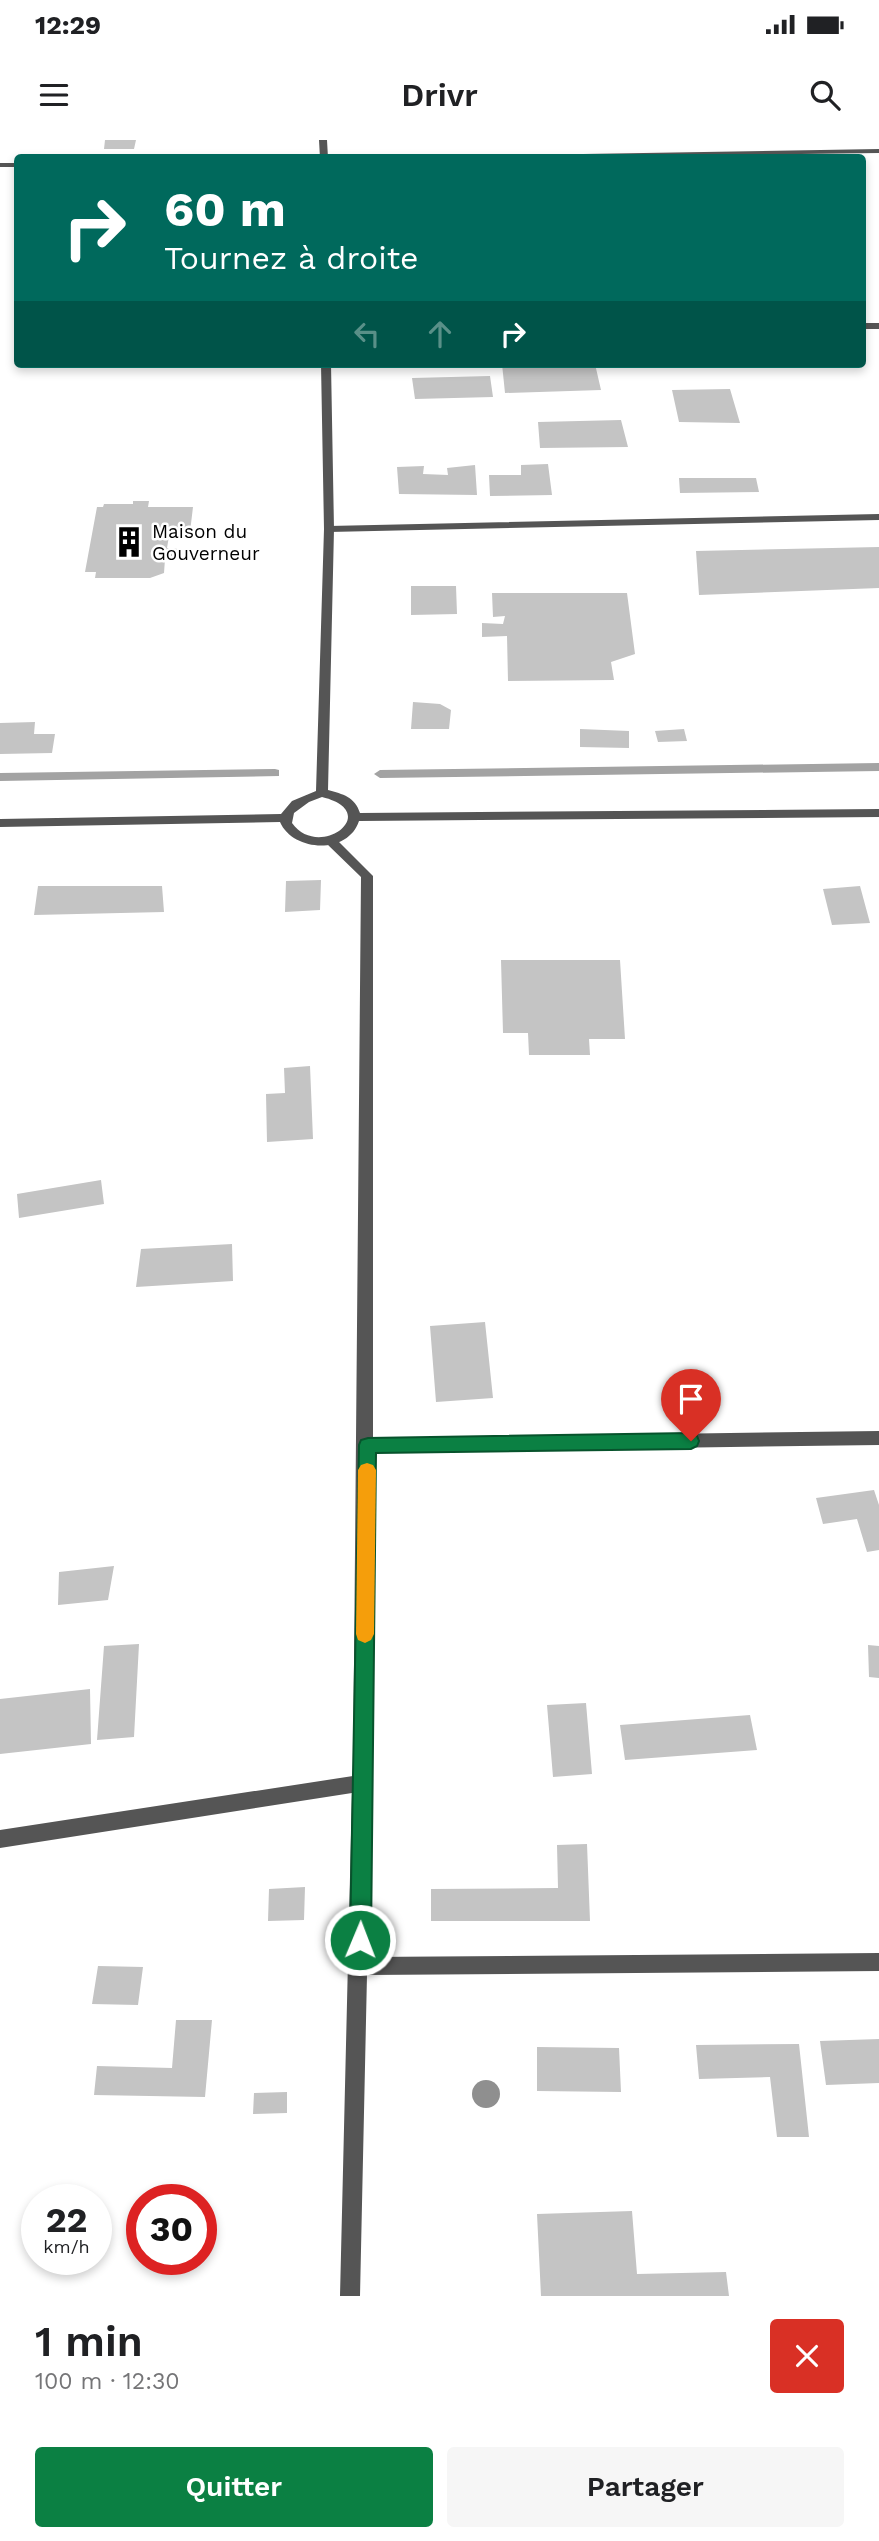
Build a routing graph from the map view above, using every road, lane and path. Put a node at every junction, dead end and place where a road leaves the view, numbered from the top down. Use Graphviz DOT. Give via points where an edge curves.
graph roads {
  1 [pos="879,151"];
  2 [pos="552,154"];
  3 [pos="326,368"];
  4 [pos="879,517"];
  5 [pos="329,529"];
  6 [pos="322,793"];
  7 [pos="879,813"];
  8 [pos="357,817"];
  9 [pos="286,818"];
  10 [pos="0,822"];
  11 [pos="331,841"];
  12 [pos="879,1438"];
  13 [pos="368,1445"];
  14 [pos="363,1783"];
  15 [pos="0,1839"];
  16 [pos="879,1962"];
  17 [pos="360,1966"];
  18 [pos="350,2296"];
  1 -- 2 [label="street"];
  3 -- 5 [label="street"];
  4 -- 5 [label="street"];
  5 -- 6 [label="street"];
  6 -- 8 [label="street" via="346,800"];
  6 -- 9 [label="street" via="297,801"];
  7 -- 8 [label="street"];
  8 -- 11 [label="street" via="349,832"];
  9 -- 10 [label="street"];
  9 -- 11 [label="street" via="295,835"];
  11 -- 13 [label="street" via="367,876"];
  12 -- 13 [label="street"];
  13 -- 14 [label="street"];
  14 -- 15 [label="street"];
  14 -- 17 [label="street"];
  16 -- 17 [label="street"];
  17 -- 18 [label="street"];
}
